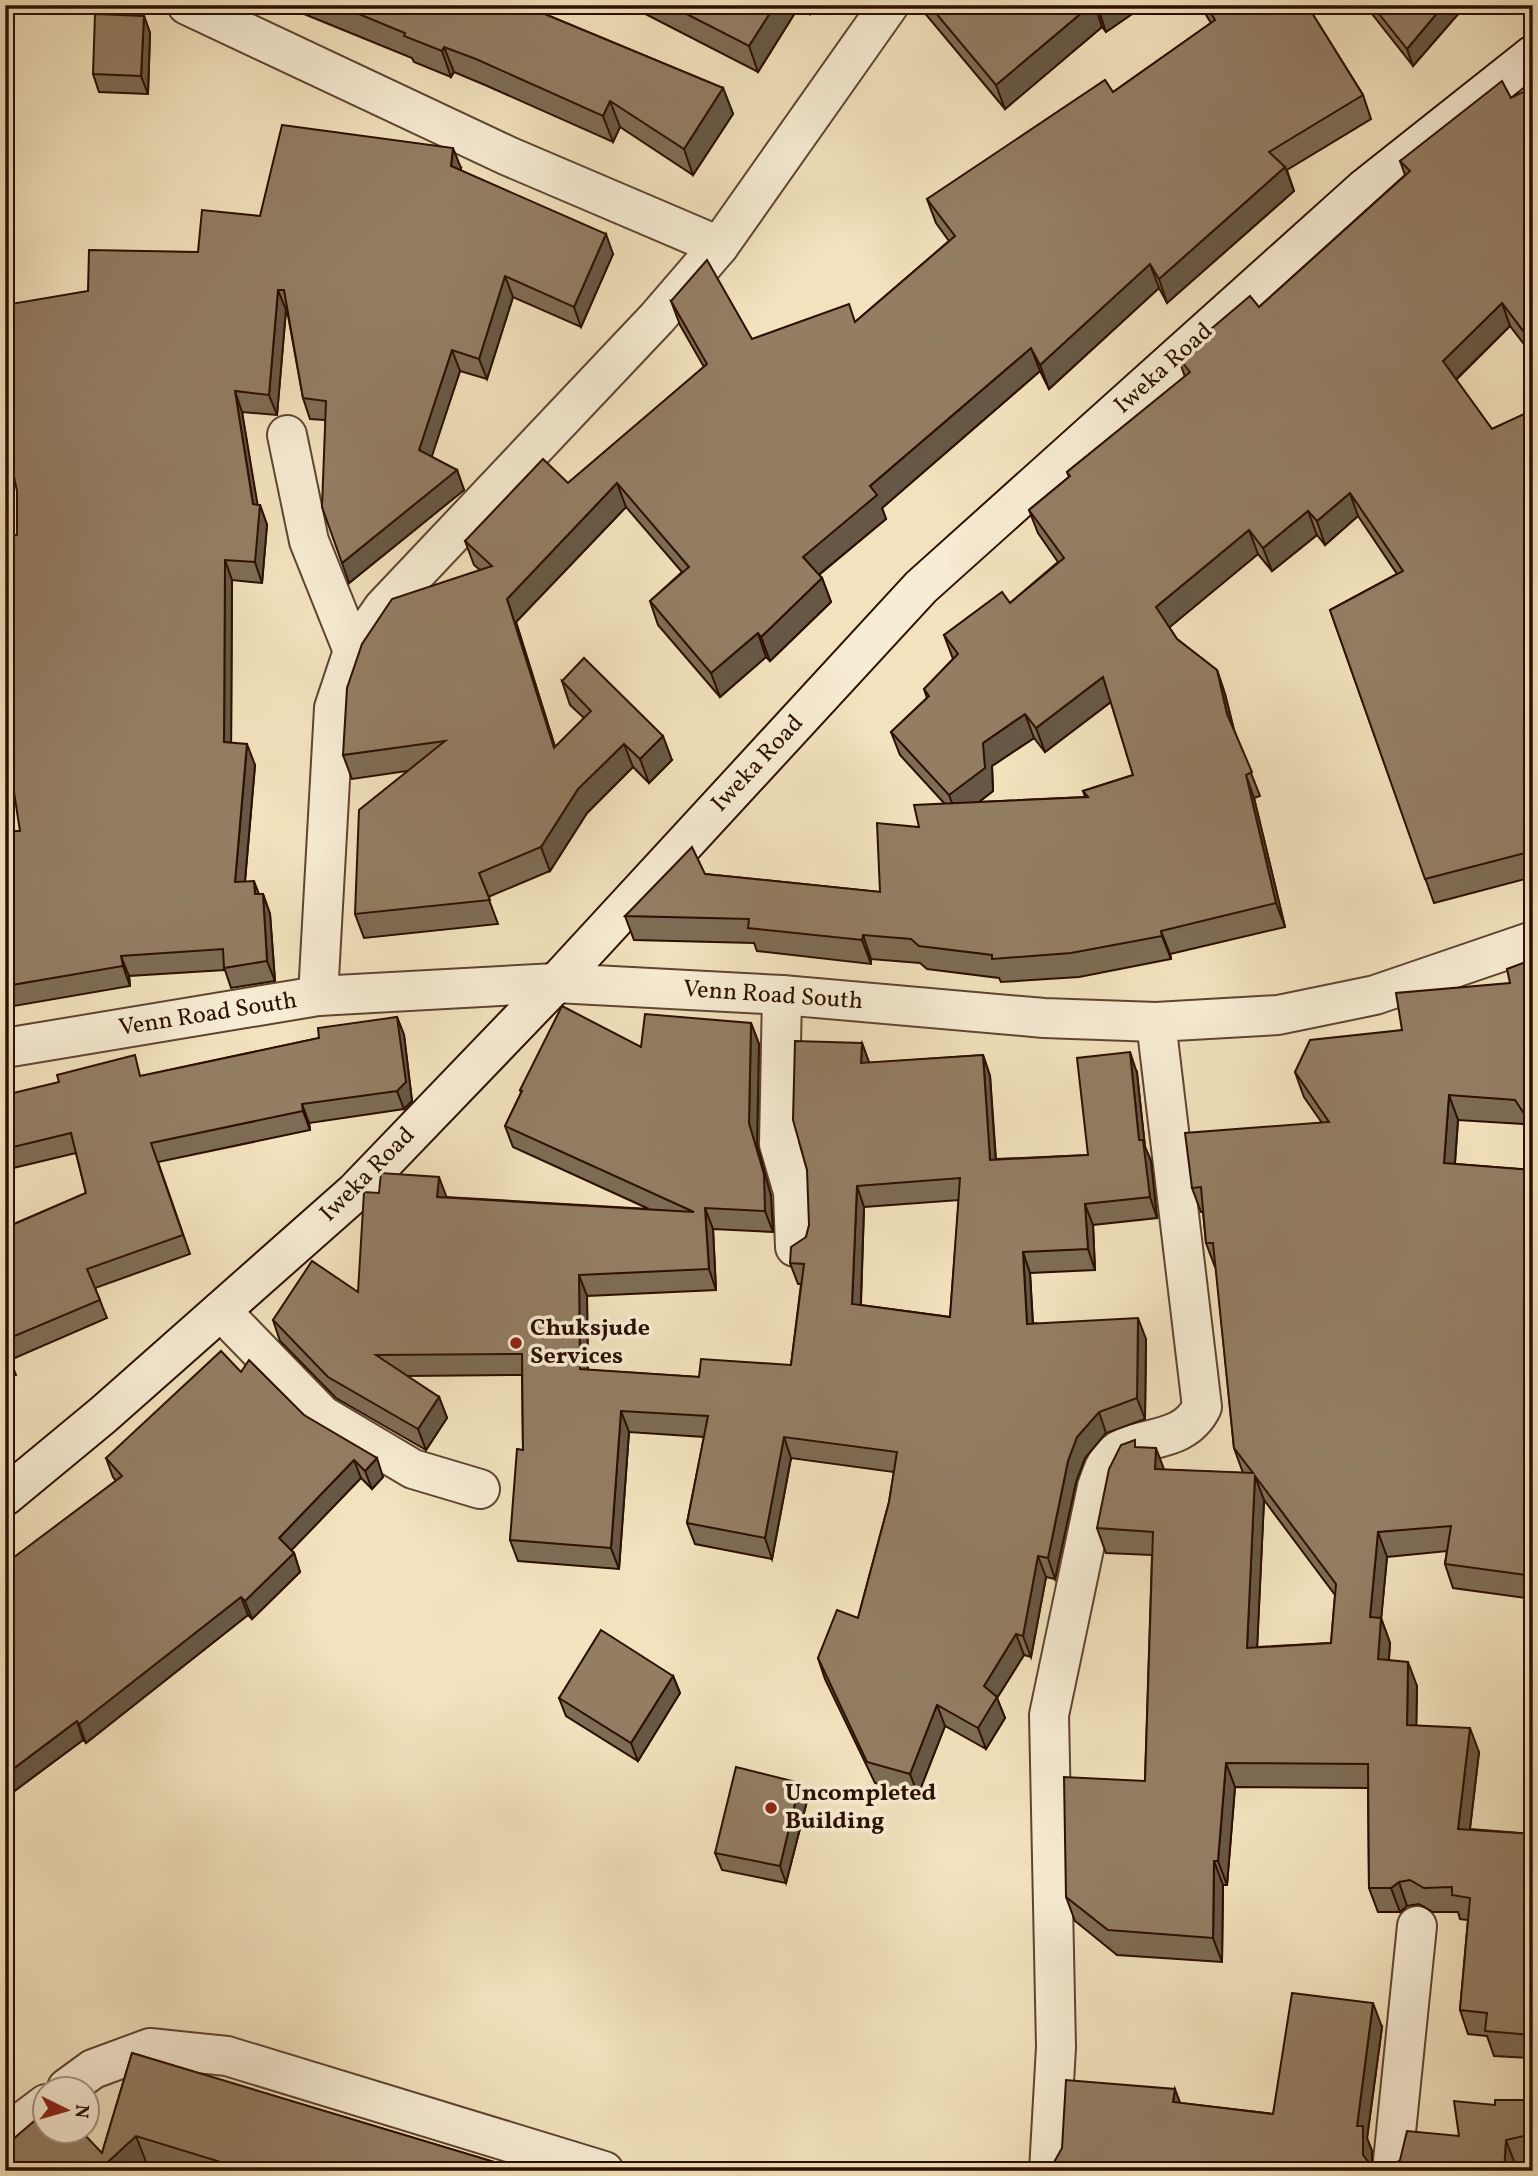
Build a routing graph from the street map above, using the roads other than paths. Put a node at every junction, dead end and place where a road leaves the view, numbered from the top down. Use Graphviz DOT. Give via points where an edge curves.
graph roads {
  1 [pos="187,5"];
  2 [pos="889,5"];
  3 [pos="1533,55"];
  4 [pos="719,246"];
  5 [pos="287,435"];
  6 [pos="352,651"];
  7 [pos="1533,941"];
  8 [pos="556,983"];
  9 [pos="782,995"];
  10 [pos="318,996"];
  11 [pos="1156,1022"];
  12 [pos="5,1048"];
  13 [pos="795,1247"];
  14 [pos="221,1311"];
  15 [pos="480,1489"];
  16 [pos="5,1496"];
  17 [pos="1417,1926"];
  18 [pos="85,2074"];
  19 [pos="32,2115"];
  20 [pos="5,2135"];
  21 [pos="604,2171"];
  22 [pos="1049,2171"];
  23 [pos="1392,2171"];
  1 -- 4 [label="street" via="508,156"];
  2 -- 4 [label="street"];
  3 -- 8 [label="street, Iweka Road" via="1364,189 921,587"];
  4 -- 6 [label="street" via="657,318 383,608"];
  5 -- 6 [label="street" via="309,541"];
  6 -- 10 [label="street" via="334,708"];
  7 -- 11 [label="street, Venn Road South" via="1375,995 1278,1015"];
  8 -- 9 [label="street, Venn Road South"];
  8 -- 10 [label="street, Venn Road South"];
  8 -- 14 [label="street, Iweka Road" via="355,1192"];
  9 -- 11 [label="street, Venn Road South"];
  9 -- 13 [label="street" via="779,1144 793,1192"];
  10 -- 12 [label="street, Venn Road South"];
  11 -- 22 [label="street" via="1202,1407 1188,1427 1121,1449 1109,1459 1097,1487 1049,1715 1056,2048"];
  14 -- 15 [label="street" via="322,1415 413,1469"];
  14 -- 16 [label="street, Iweka Road"];
  17 -- 23 [label="street"];
  18 -- 21 [label="street" via="150,2048 227,2056"];
  19 -- 20 [label="street"];
}
